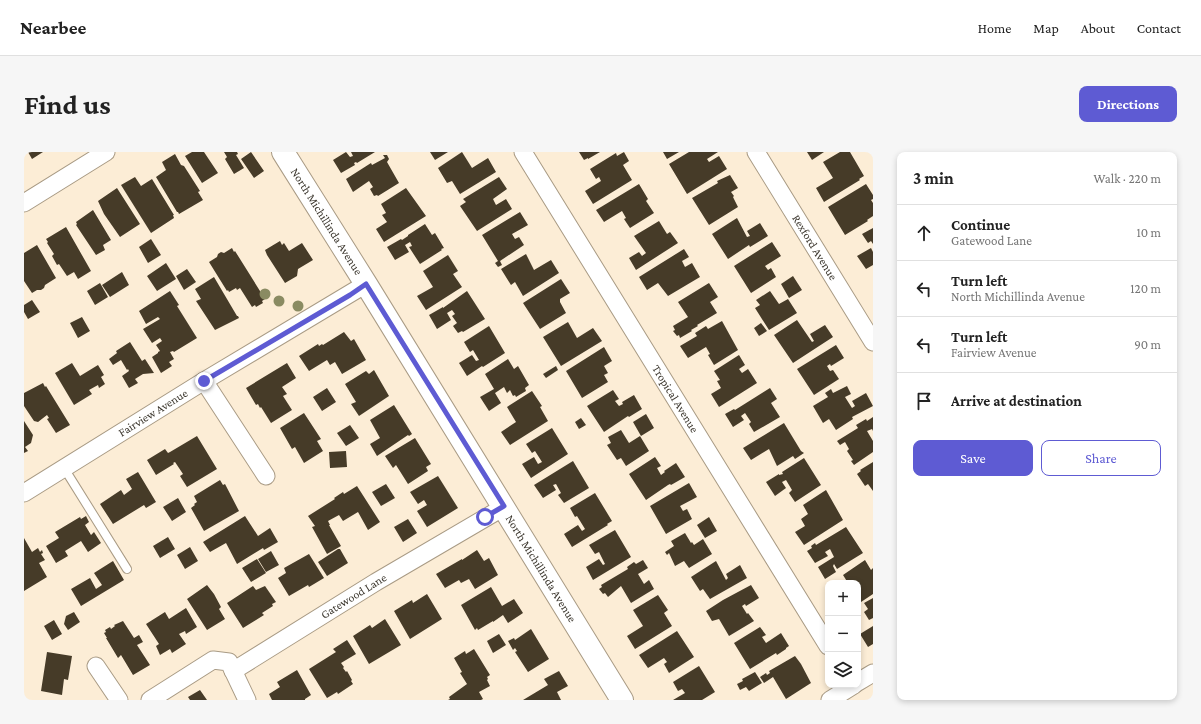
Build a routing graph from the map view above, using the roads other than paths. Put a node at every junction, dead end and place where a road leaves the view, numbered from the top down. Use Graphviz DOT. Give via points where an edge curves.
graph roads {
  1 [pos="106,152"];
  2 [pos="283,152"];
  3 [pos="523,152"];
  4 [pos="756,152"];
  5 [pos="24,203"];
  6 [pos="366,284"];
  7 [pos="873,342"];
  8 [pos="204,381"];
  9 [pos="64,468"];
  10 [pos="266,476"];
  11 [pos="24,493"];
  12 [pos="504,506"];
  13 [pos="127,568"];
  14 [pos="825,641"];
  15 [pos="96,666"];
  16 [pos="233,671"];
  17 [pos="873,673"];
  18 [pos="861,681"];
  19 [pos="849,688"];
  20 [pos="119,700"];
  21 [pos="150,700"];
  22 [pos="247,700"];
  23 [pos="622,700"];
  24 [pos="830,700"];
  1 -- 5 [label="street"];
  2 -- 6 [label="street, North Michillinda Avenue"];
  3 -- 14 [label="street, Tropical Avenue"];
  4 -- 7 [label="street, Rexford Avenue"];
  6 -- 8 [label="street, Fairview Avenue"];
  6 -- 12 [label="street, North Michillinda Avenue"];
  8 -- 9 [label="street, Fairview Avenue"];
  8 -- 10 [label="street"];
  9 -- 11 [label="street, Fairview Avenue"];
  9 -- 13 [label="lane"];
  12 -- 16 [label="street, Gatewood Lane"];
  12 -- 23 [label="street, North Michillinda Avenue"];
  15 -- 20 [label="street"];
  16 -- 21 [label="street" via="229,662 213,660"];
  16 -- 22 [label="street"];
  17 -- 18 [label="street"];
  19 -- 24 [label="street"];
}
